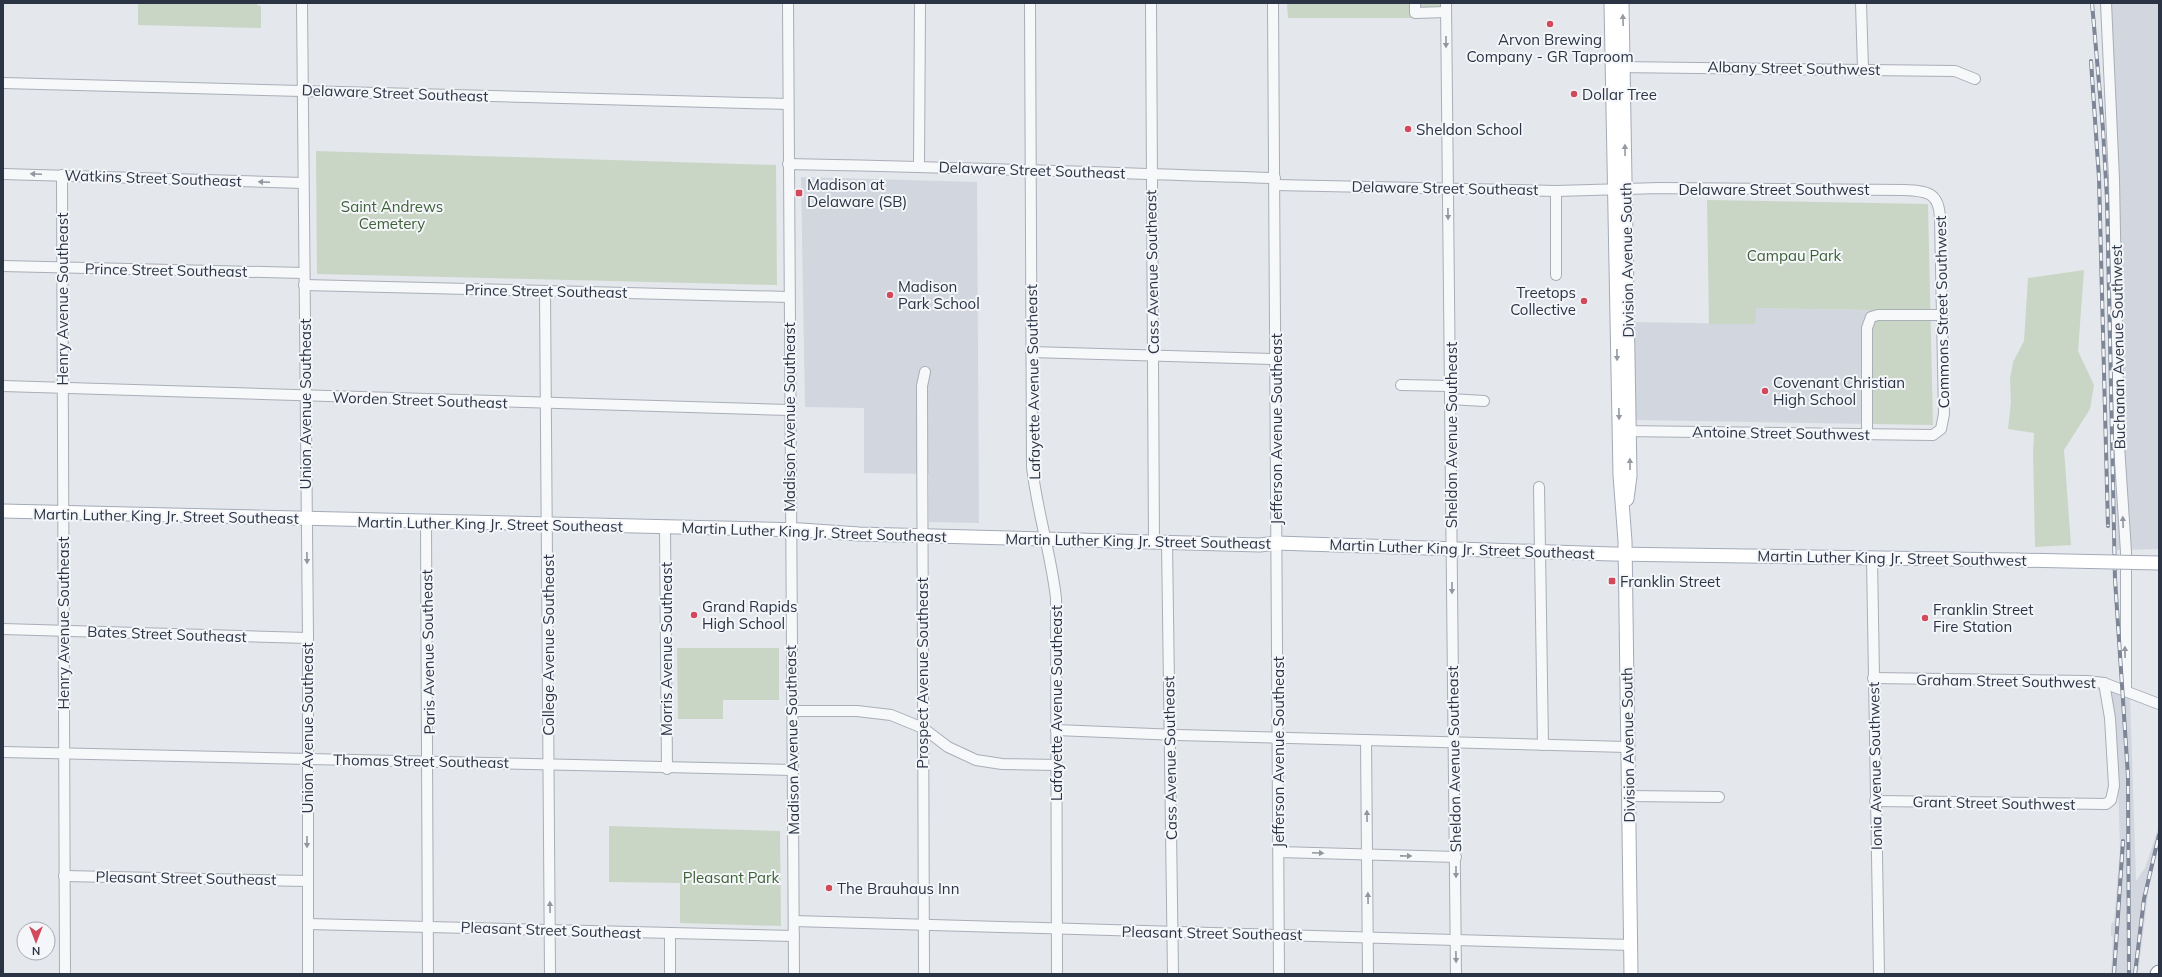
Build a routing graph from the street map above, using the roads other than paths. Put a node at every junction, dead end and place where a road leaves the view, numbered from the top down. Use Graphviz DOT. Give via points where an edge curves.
graph roads {
  1 [pos="302,3"];
  2 [pos="788,3"];
  3 [pos="920,3"];
  4 [pos="1030,3"];
  5 [pos="1151,3"];
  6 [pos="1273,3"];
  7 [pos="1415,3"];
  8 [pos="1611,3"];
  9 [pos="1622,3"];
  10 [pos="1861,3"];
  11 [pos="2106,3"];
  12 [pos="1446,7"];
  13 [pos="1618,67"];
  14 [pos="1863,69"];
  15 [pos="1975,79"];
  16 [pos="3,83"];
  17 [pos="302,91"];
  18 [pos="787,104"];
  19 [pos="788,164"];
  20 [pos="919,166"];
  21 [pos="1031,172"];
  22 [pos="3,174"];
  23 [pos="1152,174"];
  24 [pos="62,175"];
  25 [pos="1275,181"];
  26 [pos="303,183"];
  27 [pos="1447,187"];
  28 [pos="1620,190"];
  29 [pos="1556,191"];
  30 [pos="1933,196"];
  31 [pos="3,266"];
  32 [pos="62,268"];
  33 [pos="304,273"];
  34 [pos="1556,275"];
  35 [pos="304,285"];
  36 [pos="545,291"];
  37 [pos="788,297"];
  38 [pos="1942,315"];
  39 [pos="1031,352"];
  40 [pos="1153,357"];
  41 [pos="1275,359"];
  42 [pos="925,372"];
  43 [pos="1402,385"];
  44 [pos="3,386"];
  45 [pos="1450,386"];
  46 [pos="63,388"];
  47 [pos="306,397"];
  48 [pos="1450,399"];
  49 [pos="1484,401"];
  50 [pos="547,404"];
  51 [pos="790,410"];
  52 [pos="1941,429"];
  53 [pos="1624,431"];
  54 [pos="1868,435"];
  55 [pos="1539,487"];
  56 [pos="3,511"];
  57 [pos="63,513"];
  58 [pos="306,519"];
  59 [pos="426,522"];
  60 [pos="547,526"];
  61 [pos="665,528"];
  62 [pos="790,530"];
  63 [pos="922,536"];
  64 [pos="1044,539"];
  65 [pos="1154,542"];
  66 [pos="1167,542"];
  67 [pos="1276,543"];
  68 [pos="1452,549"];
  69 [pos="1541,552"];
  70 [pos="1625,554"];
  71 [pos="1872,558"];
  72 [pos="2159,563"];
  73 [pos="3,629"];
  74 [pos="64,630"];
  75 [pos="308,638"];
  76 [pos="1873,678"];
  77 [pos="2104,683"];
  78 [pos="2126,691"];
  79 [pos="2159,704"];
  80 [pos="791,711"];
  81 [pos="923,728"];
  82 [pos="1056,730"];
  83 [pos="1169,735"];
  84 [pos="1277,737"];
  85 [pos="1366,740"];
  86 [pos="1454,742"];
  87 [pos="1543,746"];
  88 [pos="1627,747"];
  89 [pos="3,752"];
  90 [pos="64,753"];
  91 [pos="307,759"];
  92 [pos="429,762"];
  93 [pos="548,764"];
  94 [pos="1056,765"];
  95 [pos="667,769"];
  96 [pos="792,770"];
  97 [pos="1628,796"];
  98 [pos="1719,797"];
  99 [pos="1875,801"];
  100 [pos="1279,852"];
  101 [pos="1367,855"];
  102 [pos="1456,857"];
  103 [pos="64,876"];
  104 [pos="307,881"];
  105 [pos="794,921"];
  106 [pos="308,924"];
  107 [pos="924,925"];
  108 [pos="428,926"];
  109 [pos="1056,928"];
  110 [pos="550,929"];
  111 [pos="1173,932"];
  112 [pos="670,933"];
  113 [pos="1278,934"];
  114 [pos="794,936"];
  115 [pos="1368,937"];
  116 [pos="1456,940"];
  117 [pos="1631,945"];
  118 [pos="65,974"];
  119 [pos="308,974"];
  120 [pos="428,974"];
  121 [pos="550,974"];
  122 [pos="670,974"];
  123 [pos="794,974"];
  124 [pos="924,974"];
  125 [pos="1057,974"];
  126 [pos="1173,974"];
  127 [pos="1278,974"];
  128 [pos="1368,974"];
  129 [pos="1456,974"];
  130 [pos="1631,974"];
  131 [pos="1879,974"];
  1 -- 17 [label="street, Union Avenue Southeast"];
  2 -- 18 [label="street, Madison Avenue Southeast"];
  3 -- 20 [label="street"];
  4 -- 21 [label="street, Lafayette Avenue Southeast"];
  5 -- 23 [label="street, Cass Avenue Southeast"];
  6 -- 25 [label="street, Jefferson Avenue Southeast"];
  7 -- 12 [label="street" via="1415,13"];
  8 -- 13 [label="main road, Division Avenue South"];
  13 -- 9 [label="main road, Division Avenue South, one-way"];
  10 -- 14 [label="street"];
  78 -- 11 [label="street, Buchanan Avenue Southwest, one-way" via="2126,552 2119,445 2114,180"];
  12 -- 27 [label="street, Sheldon Avenue Southeast, one-way"];
  13 -- 14 [label="street, Albany Street Southwest"];
  13 -- 28 [label="main road, Division Avenue South"];
  14 -- 15 [label="street, Albany Street Southwest" via="1955,71"];
  16 -- 17 [label="street, Delaware Street Southeast"];
  17 -- 18 [label="street, Delaware Street Southeast"];
  17 -- 26 [label="street, Union Avenue Southeast"];
  18 -- 19 [label="street, Madison Avenue Southeast"];
  19 -- 20 [label="street, Delaware Street Southeast"];
  19 -- 37 [label="street, Madison Avenue Southeast"];
  20 -- 21 [label="street, Delaware Street Southeast"];
  21 -- 23 [label="street, Delaware Street Southeast"];
  21 -- 39 [label="street, Lafayette Avenue Southeast"];
  24 -- 22 [label="street, Watkins Street Southeast, one-way"];
  23 -- 25 [label="street, Delaware Street Southeast"];
  23 -- 40 [label="street, Cass Avenue Southeast"];
  26 -- 24 [label="street, Watkins Street Southeast, one-way"];
  24 -- 32 [label="street, Henry Avenue Southeast"];
  25 -- 27 [label="street, Delaware Street Southeast"];
  25 -- 41 [label="street, Jefferson Avenue Southeast"];
  26 -- 33 [label="street, Union Avenue Southeast"];
  27 -- 29 [label="street, Delaware Street Southeast"];
  27 -- 45 [label="street, Sheldon Avenue Southeast, one-way"];
  28 -- 29 [label="street, Delaware Street Southeast"];
  28 -- 30 [label="street, Delaware Street Southwest" via="1904,190 1923,191"];
  28 -- 53 [label="main road, Division Avenue South"];
  29 -- 34 [label="street"];
  30 -- 38 [label="street, Commons Street Southwest" via="1940,206"];
  31 -- 32 [label="street, Prince Street Southeast"];
  32 -- 33 [label="street, Prince Street Southeast"];
  32 -- 46 [label="street, Henry Avenue Southeast"];
  33 -- 35 [label="street, Union Avenue Southeast"];
  35 -- 36 [label="street, Prince Street Southeast"];
  35 -- 47 [label="street, Union Avenue Southeast"];
  36 -- 37 [label="street, Prince Street Southeast"];
  36 -- 50 [label="street, College Avenue Southeast"];
  37 -- 51 [label="street, Madison Avenue Southeast"];
  38 -- 52 [label="street, Commons Street Southwest" via="1944,414"];
  38 -- 54 [label="street" via="1878,315 1871,318 1867,328"];
  39 -- 40 [label="street"];
  39 -- 64 [label="street, Lafayette Avenue Southeast" via="1032,467"];
  40 -- 41 [label="street"];
  40 -- 65 [label="street, Cass Avenue Southeast"];
  41 -- 67 [label="street, Jefferson Avenue Southeast"];
  42 -- 63 [label="street, Prospect Avenue Southeast" via="922,386"];
  43 -- 45 [label="street"];
  44 -- 46 [label="street, Worden Street Southeast"];
  45 -- 48 [label="street, Sheldon Avenue Southeast"];
  46 -- 47 [label="street, Worden Street Southeast"];
  46 -- 57 [label="street, Henry Avenue Southeast"];
  47 -- 50 [label="street, Worden Street Southeast"];
  47 -- 58 [label="street, Union Avenue Southeast"];
  48 -- 49 [label="street"];
  48 -- 68 [label="street, Sheldon Avenue Southeast"];
  50 -- 51 [label="street, Worden Street Southeast"];
  50 -- 60 [label="street, College Avenue Southeast"];
  51 -- 62 [label="street, Madison Avenue Southeast"];
  52 -- 54 [label="street, Antoine Street Southwest" via="1933,435 1924,436"];
  53 -- 54 [label="street, Antoine Street Southwest"];
  53 -- 70 [label="main road, Division Avenue South" via="1620,474 1625,517"];
  55 -- 69 [label="street"];
  56 -- 57 [label="main road, Martin Luther King Jr. Street Southeast"];
  57 -- 58 [label="main road, Martin Luther King Jr. Street Southeast"];
  57 -- 74 [label="street, Henry Avenue Southeast"];
  58 -- 59 [label="main road, Martin Luther King Jr. Street Southeast"];
  58 -- 75 [label="street, Union Avenue Southeast, one-way"];
  59 -- 60 [label="main road, Martin Luther King Jr. Street Southeast"];
  59 -- 92 [label="street, Paris Avenue Southeast"];
  60 -- 61 [label="main road, Martin Luther King Jr. Street Southeast"];
  60 -- 93 [label="street, College Avenue Southeast"];
  61 -- 62 [label="main road, Martin Luther King Jr. Street Southeast"];
  61 -- 95 [label="street, Morris Avenue Southeast"];
  62 -- 63 [label="main road, Martin Luther King Jr. Street Southeast"];
  62 -- 80 [label="street, Madison Avenue Southeast"];
  63 -- 64 [label="main road, Martin Luther King Jr. Street Southeast"];
  63 -- 81 [label="street, Prospect Avenue Southeast"];
  64 -- 65 [label="main road, Martin Luther King Jr. Street Southeast"];
  64 -- 82 [label="street, Lafayette Avenue Southeast" via="1054,578 1056,598"];
  65 -- 66 [label="main road, Martin Luther King Jr. Street Southeast"];
  66 -- 67 [label="main road, Martin Luther King Jr. Street Southeast"];
  66 -- 83 [label="street, Cass Avenue Southeast"];
  67 -- 68 [label="main road, Martin Luther King Jr. Street Southeast"];
  67 -- 84 [label="street, Jefferson Avenue Southeast"];
  68 -- 69 [label="main road, Martin Luther King Jr. Street Southeast"];
  68 -- 86 [label="street, Sheldon Avenue Southeast, one-way"];
  69 -- 70 [label="main road, Martin Luther King Jr. Street Southeast"];
  69 -- 87 [label="street"];
  70 -- 71 [label="main road, Martin Luther King Jr. Street Southwest"];
  70 -- 88 [label="main road, Division Avenue South"];
  71 -- 72 [label="main road, Martin Luther King Jr. Street Southwest, bridge"];
  71 -- 76 [label="street, Ionia Avenue Southwest"];
  73 -- 74 [label="street, Bates Street Southeast"];
  74 -- 75 [label="street, Bates Street Southeast"];
  74 -- 90 [label="street, Henry Avenue Southeast"];
  75 -- 91 [label="street, Union Avenue Southeast"];
  76 -- 77 [label="street, Graham Street Southwest"];
  76 -- 99 [label="street, Ionia Avenue Southwest"];
  77 -- 78 [label="street, Graham Street Southwest"];
  77 -- 99 [label="street, Grant Street Southwest" via="2110,718 2114,786 2111,800 2106,804 2099,806"];
  78 -- 79 [label="street, Graham Street Southwest"];
  80 -- 81 [label="street" via="878,712 902,718"];
  80 -- 96 [label="street, Madison Avenue Southeast"];
  81 -- 94 [label="street" via="948,747 976,760 1002,764"];
  81 -- 107 [label="street, Prospect Avenue Southeast"];
  82 -- 83 [label="street"];
  82 -- 94 [label="street, Lafayette Avenue Southeast"];
  83 -- 84 [label="street"];
  83 -- 111 [label="street, Cass Avenue Southeast"];
  84 -- 85 [label="street"];
  84 -- 100 [label="street, Jefferson Avenue Southeast"];
  85 -- 86 [label="street"];
  101 -- 85 [label="street, one-way"];
  86 -- 87 [label="street"];
  86 -- 102 [label="street, Sheldon Avenue Southeast"];
  87 -- 88 [label="street"];
  88 -- 97 [label="main road, Division Avenue South"];
  89 -- 90 [label="street, Thomas Street Southeast"];
  90 -- 91 [label="street, Thomas Street Southeast"];
  90 -- 103 [label="street, Henry Avenue Southeast"];
  91 -- 92 [label="street, Thomas Street Southeast"];
  91 -- 104 [label="street, Union Avenue Southeast, one-way"];
  92 -- 93 [label="street, Thomas Street Southeast"];
  92 -- 108 [label="street, Paris Avenue Southeast"];
  93 -- 95 [label="street, Thomas Street Southeast"];
  110 -- 93 [label="street, College Avenue Southeast, one-way"];
  94 -- 109 [label="street, Lafayette Avenue Southeast"];
  95 -- 96 [label="street, Thomas Street Southeast"];
  96 -- 105 [label="street, Madison Avenue Southeast"];
  97 -- 98 [label="street"];
  97 -- 117 [label="main road, Division Avenue South"];
  99 -- 131 [label="street, Ionia Avenue Southwest"];
  100 -- 101 [label="street, one-way"];
  100 -- 113 [label="street, Jefferson Avenue Southeast"];
  101 -- 102 [label="street, one-way"];
  115 -- 101 [label="street, one-way"];
  102 -- 116 [label="street, Sheldon Avenue Southeast, one-way"];
  103 -- 104 [label="street, Pleasant Street Southeast"];
  103 -- 118 [label="street, Henry Avenue Southeast"];
  104 -- 106 [label="street, Union Avenue Southeast"];
  105 -- 107 [label="street, Pleasant Street Southeast"];
  105 -- 114 [label="street, Madison Avenue Southeast"];
  106 -- 108 [label="street, Pleasant Street Southeast"];
  106 -- 119 [label="street, Union Avenue Southeast"];
  107 -- 109 [label="street, Pleasant Street Southeast"];
  107 -- 124 [label="street, Prospect Avenue Southeast"];
  108 -- 110 [label="street, Pleasant Street Southeast"];
  108 -- 120 [label="street, Paris Avenue Southeast"];
  109 -- 111 [label="street, Pleasant Street Southeast"];
  109 -- 125 [label="street, Lafayette Avenue Southeast"];
  110 -- 112 [label="street, Pleasant Street Southeast"];
  110 -- 121 [label="street, College Avenue Southeast"];
  111 -- 113 [label="street, Pleasant Street Southeast"];
  111 -- 126 [label="street, Cass Avenue Southeast"];
  112 -- 114 [label="street, Pleasant Street Southeast"];
  112 -- 122 [label="street"];
  113 -- 115 [label="street, Pleasant Street Southeast"];
  113 -- 127 [label="street, Jefferson Avenue Southeast"];
  114 -- 123 [label="street, Madison Avenue Southeast"];
  115 -- 116 [label="street, Pleasant Street Southeast"];
  115 -- 128 [label="street"];
  116 -- 117 [label="street, Pleasant Street Southeast"];
  116 -- 129 [label="street, Sheldon Avenue Southeast, one-way"];
  117 -- 130 [label="main road, Division Avenue South"];
}
